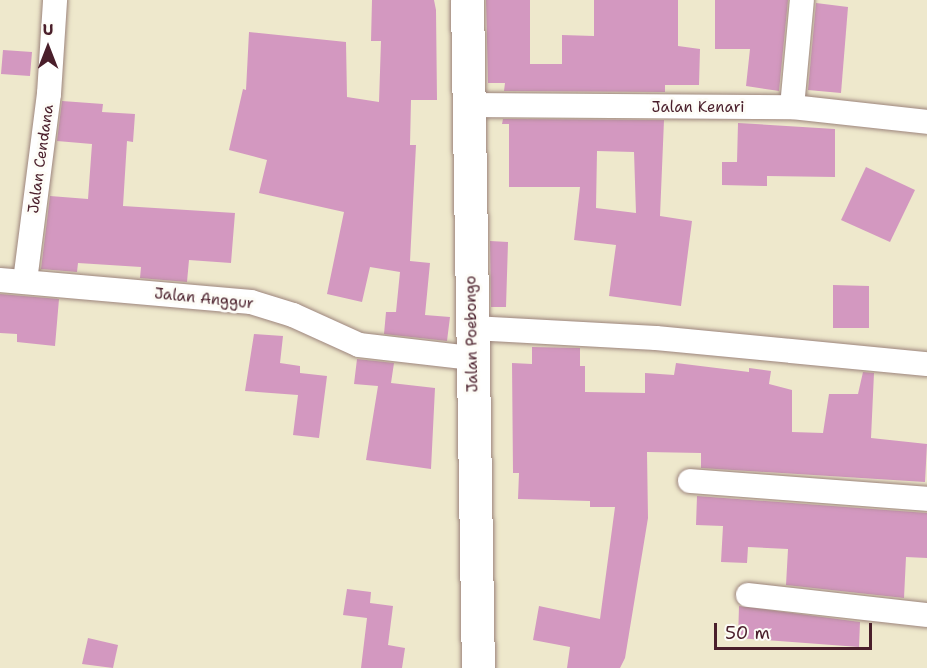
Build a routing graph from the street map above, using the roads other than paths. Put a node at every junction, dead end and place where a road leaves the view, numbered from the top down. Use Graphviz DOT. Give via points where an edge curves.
graph roads {
  1 [pos="56,0"];
  2 [pos="467,0"];
  3 [pos="802,0"];
  4 [pos="468,105"];
  5 [pos="792,107"];
  6 [pos="927,122"];
  7 [pos="0,280"];
  8 [pos="24,281"];
  9 [pos="472,343"];
  10 [pos="927,364"];
  11 [pos="690,481"];
  12 [pos="927,499"];
  13 [pos="748,595"];
  14 [pos="927,615"];
  15 [pos="478,668"];
  1 -- 8 [label="street, Jalan Cendana" via="49,94"];
  2 -- 4 [label="main road, Jalan Poebongo"];
  3 -- 5 [label="street"];
  4 -- 5 [label="street, Jalan Kenari"];
  4 -- 9 [label="main road, Jalan Poebongo"];
  5 -- 6 [label="street, Jalan Kenari"];
  7 -- 8 [label="street, Jalan Anggur"];
  8 -- 9 [label="street, Jalan Anggur" via="251,303 293,315 359,345"];
  9 -- 10 [label="street, Jalan Anggur" via="656,338"];
  9 -- 15 [label="main road, Jalan Poebongo"];
  11 -- 12 [label="street"];
  13 -- 14 [label="street"];
}
